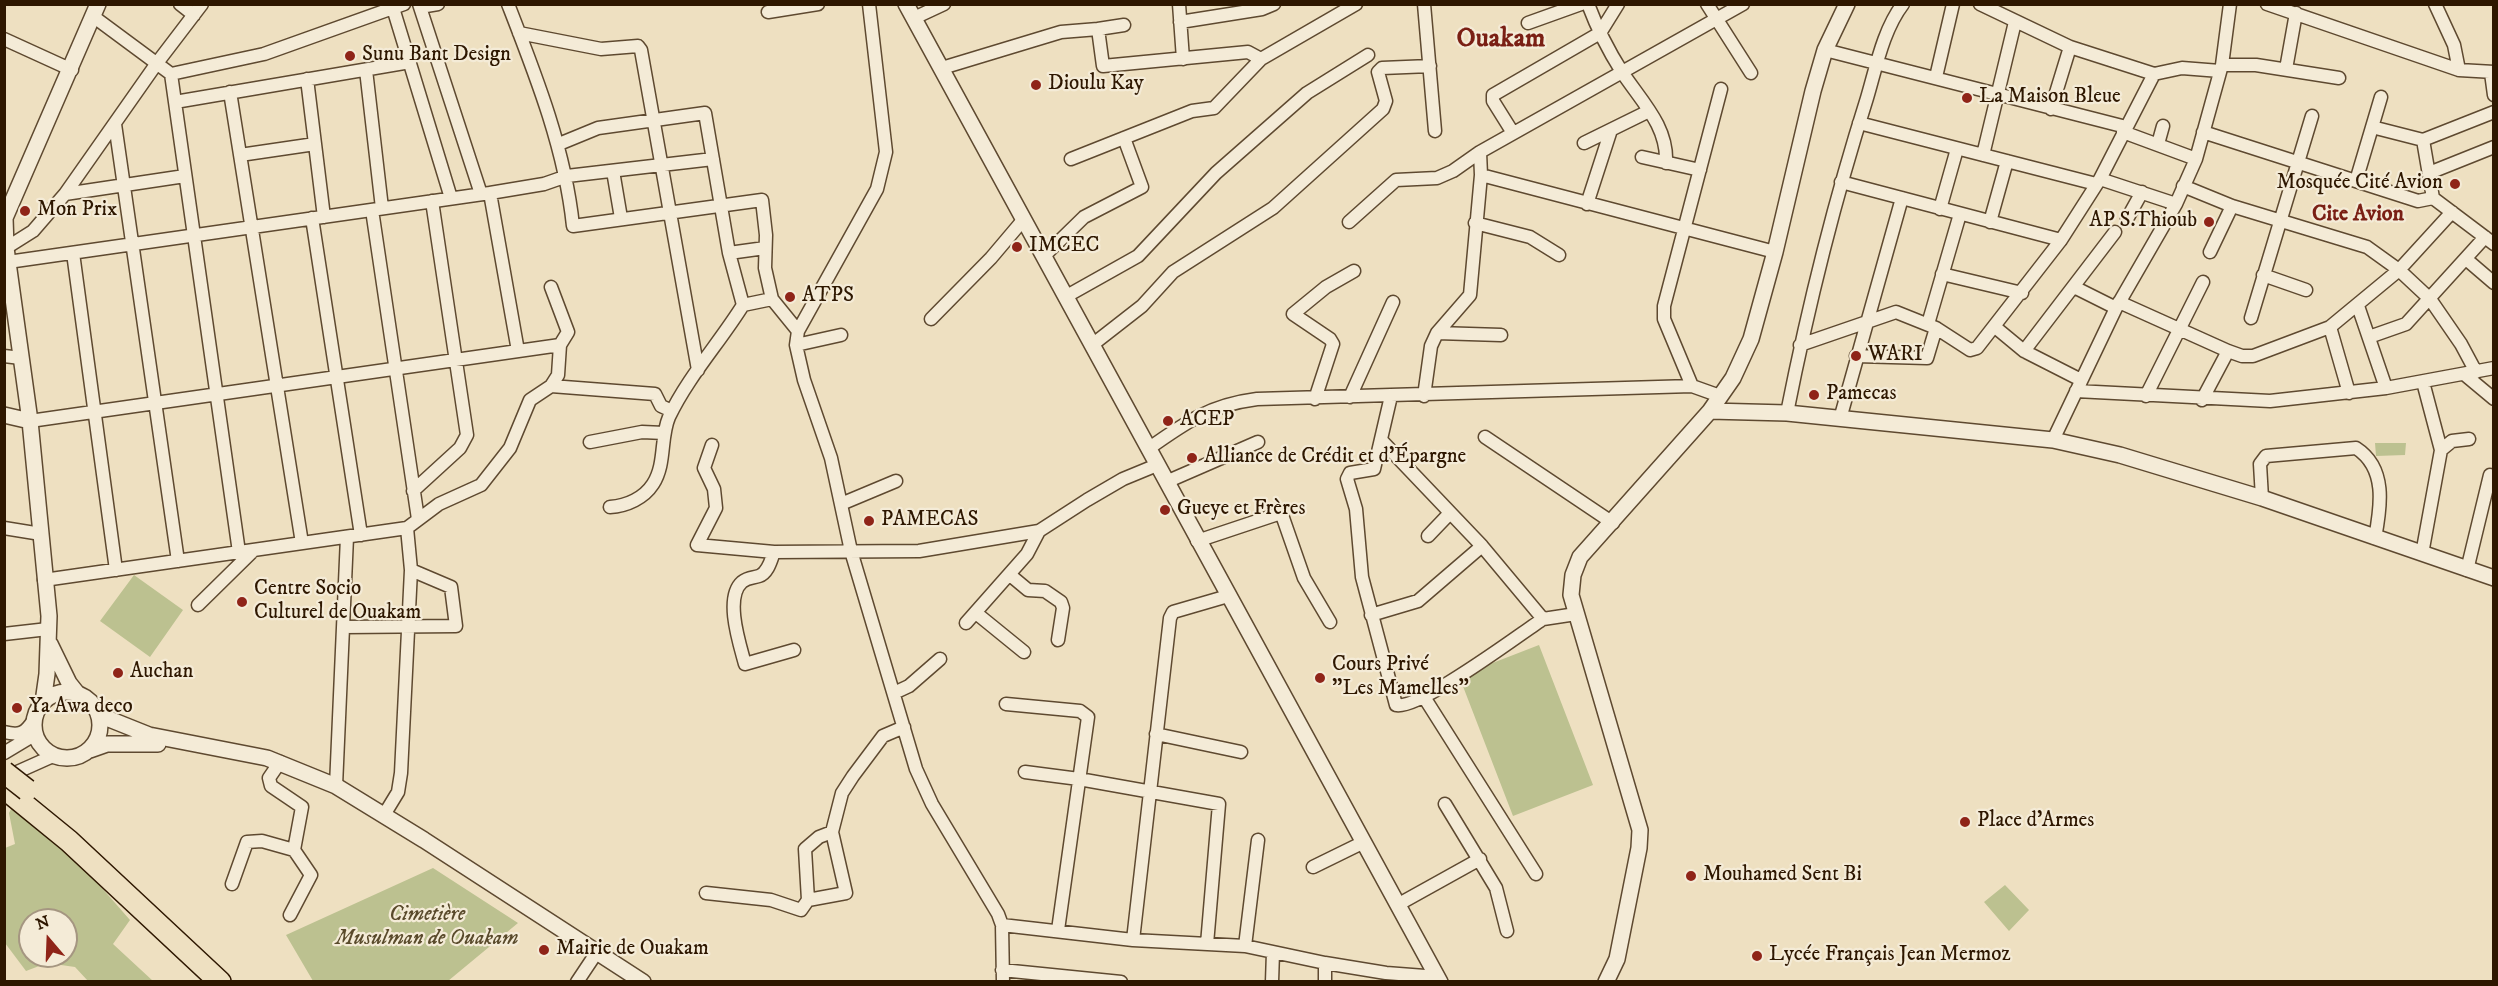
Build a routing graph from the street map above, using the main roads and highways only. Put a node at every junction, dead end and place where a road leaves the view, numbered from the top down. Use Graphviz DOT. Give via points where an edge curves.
graph roads {
  1 [pos="4,772"];
  2 [pos="16,792"];
  3 [pos="219,981"];
  4 [pos="235,981"];
  1 -- 2 [label="highway, bridge"];
  2 -- 3 [label="highway"];
  2 -- 4 [label="highway" via="68,824"];
}
